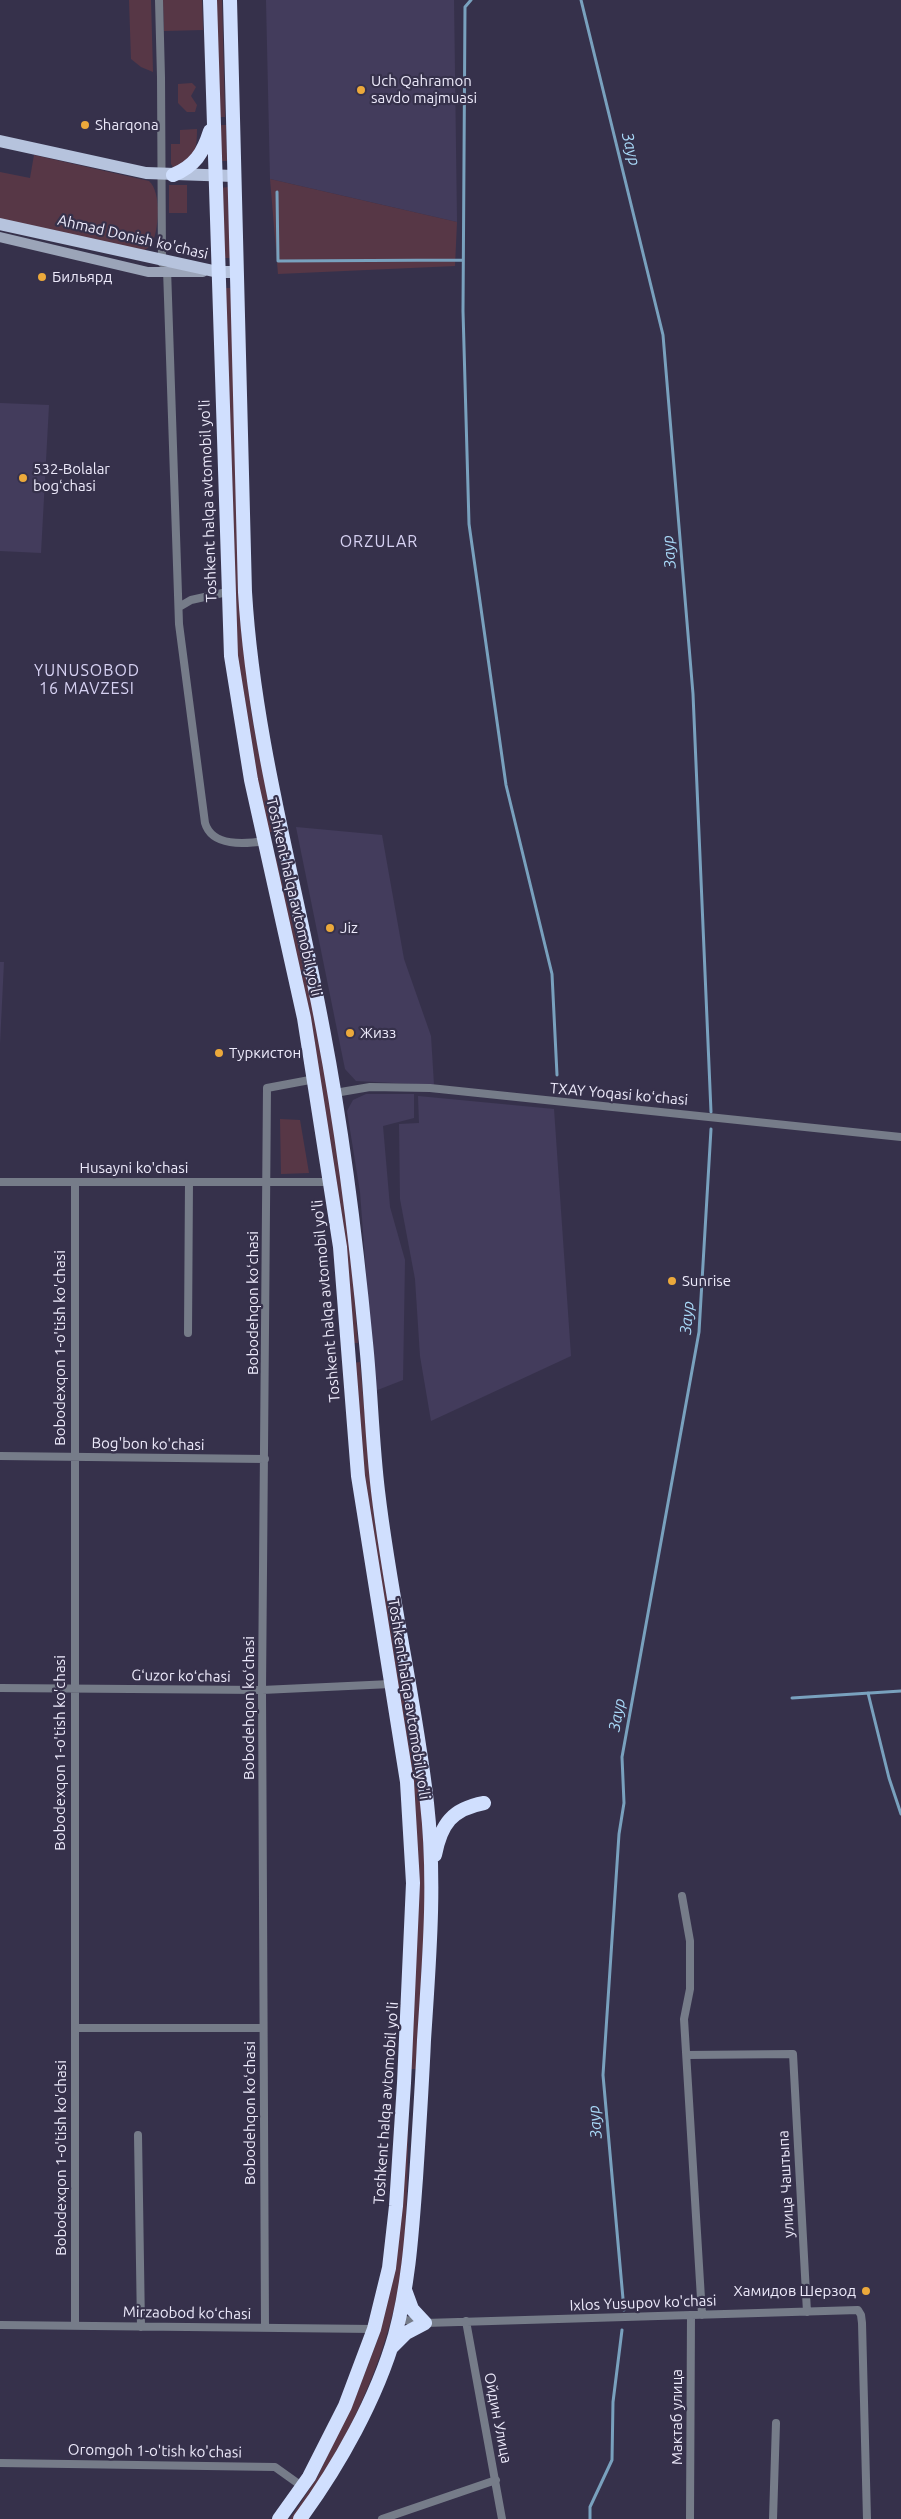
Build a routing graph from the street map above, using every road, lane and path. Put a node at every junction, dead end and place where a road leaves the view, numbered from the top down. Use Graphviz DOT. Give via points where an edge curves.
graph roads {
  1 [pos="158,0"];
  2 [pos="210,0"];
  3 [pos="230,0"];
  4 [pos="214,121"];
  5 [pos="0,141"];
  6 [pos="167,175"];
  7 [pos="215,176"];
  8 [pos="234,176"];
  9 [pos="2,225"];
  10 [pos="0,237"];
  11 [pos="164,268"];
  12 [pos="218,272"];
  13 [pos="237,272"];
  14 [pos="227,592"];
  15 [pos="178,608"];
  16 [pos="282,838"];
  17 [pos="265,841"];
  18 [pos="315,1078"];
  19 [pos="335,1093"];
  20 [pos="901,1137"];
  21 [pos="0,1182"];
  22 [pos="75,1182"];
  23 [pos="189,1182"];
  24 [pos="268,1182"];
  25 [pos="330,1182"];
  26 [pos="188,1333"];
  27 [pos="367,1348"];
  28 [pos="349,1349"];
  29 [pos="0,1456"];
  30 [pos="74,1457"];
  31 [pos="265,1459"];
  32 [pos="391,1684"];
  33 [pos="0,1688"];
  34 [pos="74,1688"];
  35 [pos="262,1690"];
  36 [pos="484,1803"];
  37 [pos="431,1873"];
  38 [pos="682,1896"];
  39 [pos="75,2028"];
  40 [pos="263,2028"];
  41 [pos="686,2055"];
  42 [pos="404,2083"];
  43 [pos="422,2084"];
  44 [pos="138,2135"];
  45 [pos="404,2290"];
  46 [pos="807,2312"];
  47 [pos="691,2315"];
  48 [pos="702,2315"];
  49 [pos="399,2319"];
  50 [pos="466,2322"];
  51 [pos="425,2323"];
  52 [pos="0,2325"];
  53 [pos="75,2325"];
  54 [pos="141,2327"];
  55 [pos="265,2328"];
  56 [pos="374,2329"];
  57 [pos="390,2350"];
  58 [pos="776,2423"];
  59 [pos="0,2463"];
  60 [pos="496,2480"];
  61 [pos="303,2487"];
  62 [pos="279,2519"];
  63 [pos="300,2519"];
  64 [pos="382,2519"];
  65 [pos="502,2519"];
  66 [pos="690,2519"];
  67 [pos="773,2519"];
  68 [pos="867,2519"];
  1 -- 6 [label="street"];
  2 -- 4 [label="highway, Toshkent halqa avtomobil yo'li"];
  3 -- 8 [label="highway, Toshkent halqa avtomobil yo'li"];
  4 -- 6 [label="highway" via="199,157 188,168"];
  4 -- 7 [label="highway, Toshkent halqa avtomobil yo'li"];
  5 -- 6 [label="main road" via="133,171"];
  6 -- 7 [label="main road"];
  6 -- 11 [label="street"];
  7 -- 8 [label="main road"];
  7 -- 12 [label="highway, Toshkent halqa avtomobil yo'li"];
  8 -- 13 [label="highway, Toshkent halqa avtomobil yo'li"];
  9 -- 11 [label="main road, Ahmad Donish ko'chasi"];
  10 -- 11 [label="street, Ahmad Donish ko'chasi" via="148,272"];
  11 -- 12 [label="main road, Ahmad Donish ko'chasi"];
  11 -- 15 [label="street"];
  12 -- 13 [label="main road, Ahmad Donish ko'chasi"];
  12 -- 14 [label="highway, Toshkent halqa avtomobil yo'li"];
  13 -- 16 [label="highway, Toshkent halqa avtomobil yo'li" via="247,622 258,715"];
  14 -- 15 [label="street" via="191,600"];
  14 -- 17 [label="highway, Toshkent halqa avtomobil yo'li" via="235,687"];
  15 -- 17 [label="street" via="206,826 212,835 230,842"];
  16 -- 17 [label="highway"];
  16 -- 19 [label="highway, Toshkent halqa avtomobil yo'li"];
  17 -- 18 [label="highway, Toshkent halqa avtomobil yo'li"];
  18 -- 24 [label="street, Bobodehqon koʻchasi" via="267,1088"];
  18 -- 25 [label="highway, Toshkent halqa avtomobil yo'li"];
  19 -- 20 [label="street, TXAY Yoqasi koʻchasi" via="370,1087 430,1088"];
  19 -- 27 [label="highway, Toshkent halqa avtomobil yo'li" via="355,1228"];
  21 -- 22 [label="street, Husayni ko'chasi"];
  22 -- 23 [label="street, Husayni ko'chasi"];
  22 -- 30 [label="street, Bobodexqon 1-o'tish ko'chasi"];
  23 -- 24 [label="street, Husayni ko'chasi"];
  23 -- 26 [label="street"];
  24 -- 25 [label="street, Husayni ko'chasi"];
  24 -- 31 [label="street, Bobodehqon koʻchasi"];
  25 -- 28 [label="highway, Toshkent halqa avtomobil yo'li" via="340,1247"];
  27 -- 28 [label="highway"];
  27 -- 37 [label="highway, Toshkent halqa avtomobil yo'li" via="378,1490 424,1780"];
  28 -- 32 [label="highway, Toshkent halqa avtomobil yo'li" via="358,1476"];
  29 -- 30 [label="street, Bog'bon ko'chasi"];
  30 -- 31 [label="street, Bog'bon ko'chasi"];
  30 -- 34 [label="street, Bobodexqon 1-o'tish ko'chasi"];
  31 -- 35 [label="street, Bobodehqon koʻchasi"];
  32 -- 35 [label="street, Gʻuzor koʻchasi"];
  32 -- 42 [label="highway, Toshkent halqa avtomobil yo'li" via="407,1782 413,1883"];
  33 -- 34 [label="street, Gʻuzor koʻchasi"];
  34 -- 35 [label="street, Gʻuzor koʻchasi"];
  34 -- 39 [label="street, Bobodexqon 1-o'tish ko'chasi"];
  35 -- 40 [label="street, Bobodehqon koʻchasi"];
  36 -- 37 [label="highway" via="458,1812 447,1822 436,1846"];
  37 -- 43 [label="highway, Toshkent halqa avtomobil yo'li"];
  38 -- 41 [label="street" via="690,1941 690,1989 684,2018"];
  39 -- 40 [label="street"];
  39 -- 53 [label="street, Bobodexqon 1-o'tish ko'chasi"];
  40 -- 55 [label="street, Bobodehqon koʻchasi"];
  41 -- 46 [label="street, улица Чаштыпа" via="792,2054"];
  41 -- 48 [label="street"];
  42 -- 43 [label="highway"];
  42 -- 56 [label="highway, Toshkent halqa avtomobil yo'li" via="393,2237"];
  43 -- 45 [label="highway, Toshkent halqa avtomobil yo'li" via="412,2230"];
  44 -- 54 [label="street"];
  45 -- 49 [label="highway, Toshkent halqa avtomobil yo'li"];
  45 -- 51 [label="highway" via="412,2309"];
  46 -- 48 [label="street, Ixlos Yusupov ko'chasi"];
  46 -- 68 [label="street, Ixlos Yusupov ko'chasi" via="858,2310 861,2315"];
  47 -- 48 [label="street, Ixlos Yusupov ko'chasi"];
  47 -- 50 [label="street, Ixlos Yusupov ko'chasi"];
  47 -- 66 [label="street, Мактаб улица"];
  49 -- 51 [label="street, Ixlos Yusupov ko'chasi"];
  49 -- 57 [label="highway, Toshkent halqa avtomobil yo'li"];
  50 -- 51 [label="street, Ixlos Yusupov ko'chasi"];
  50 -- 60 [label="street, Ойдин Улица"];
  51 -- 57 [label="highway" via="406,2333"];
  52 -- 53 [label="street, Mirzaobod koʻchasi"];
  53 -- 54 [label="street, Mirzaobod koʻchasi"];
  54 -- 55 [label="street, Mirzaobod koʻchasi"];
  55 -- 56 [label="street, Mirzaobod koʻchasi"];
  56 -- 61 [label="highway, Toshkent halqa avtomobil yo'li" via="345,2406"];
  57 -- 63 [label="highway, Toshkent halqa avtomobil yo'li" via="346,2447"];
  58 -- 67 [label="street"];
  59 -- 61 [label="street, Oromgoh 1-o'tish ko'chasi" via="275,2467"];
  60 -- 64 [label="street"];
  60 -- 65 [label="street, Ойдин Улица"];
  61 -- 62 [label="highway, Toshkent halqa avtomobil yo'li"];
}
